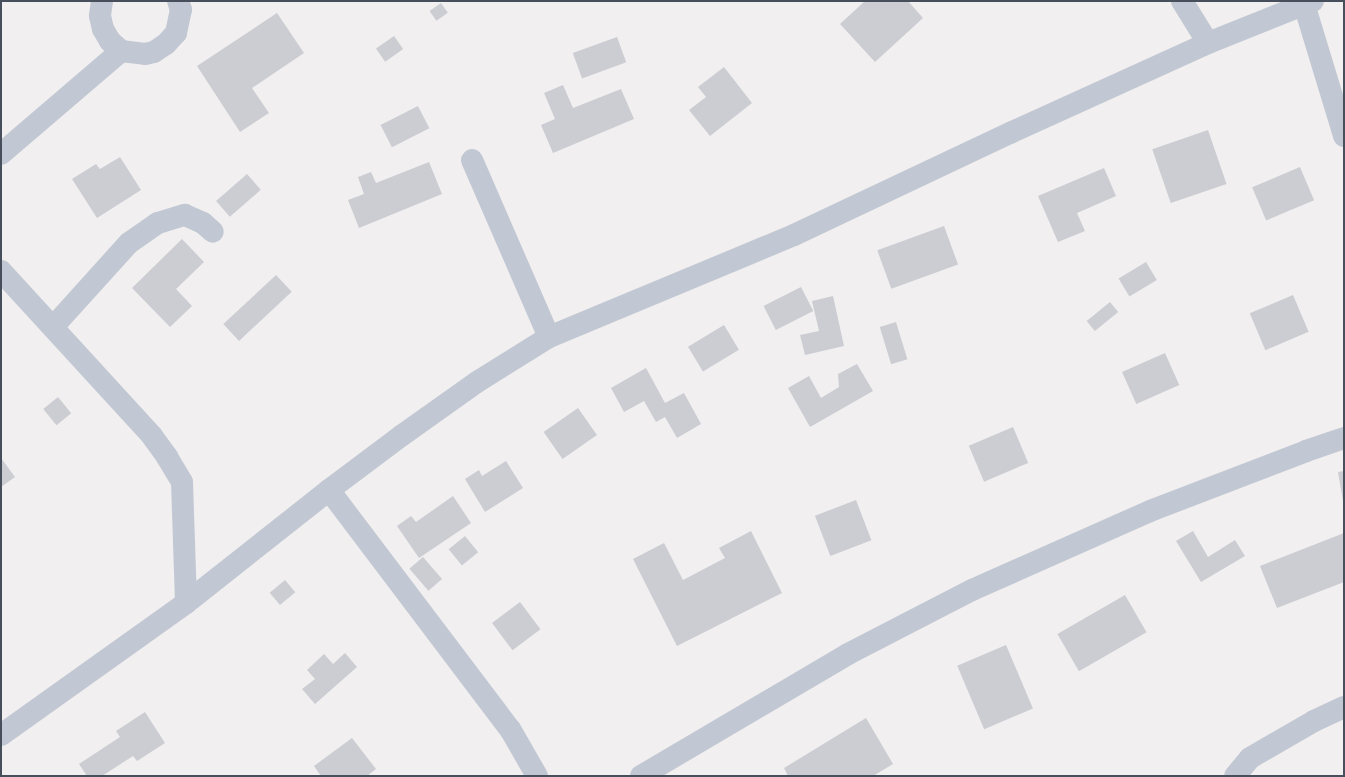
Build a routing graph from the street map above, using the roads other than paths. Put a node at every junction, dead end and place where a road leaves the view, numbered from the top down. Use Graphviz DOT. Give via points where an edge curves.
graph roads {
  1 [pos="102,1"];
  2 [pos="1182,1"];
  3 [pos="1308,3"];
  4 [pos="184,4"];
  5 [pos="1208,43"];
  6 [pos="120,51"];
  7 [pos="1344,136"];
  8 [pos="1,154"];
  9 [pos="472,160"];
  10 [pos="213,232"];
  11 [pos="1,271"];
  12 [pos="53,327"];
  13 [pos="549,337"];
  14 [pos="1344,438"];
  15 [pos="329,490"];
  16 [pos="186,603"];
  17 [pos="1344,708"];
  18 [pos="1,734"];
  19 [pos="537,776"];
  20 [pos="641,776"];
  21 [pos="1235,776"];
  1 -- 6 [label="street" via="100,16 103,30"];
  2 -- 5 [label="street"];
  3 -- 5 [label="street"];
  3 -- 7 [label="street"];
  4 -- 6 [label="street" via="176,33 166,44 154,52 145,54"];
  5 -- 13 [label="street" via="794,235"];
  6 -- 8 [label="street"];
  9 -- 13 [label="street"];
  10 -- 12 [label="street" via="203,223 185,216 158,222 129,243"];
  11 -- 12 [label="street"];
  12 -- 16 [label="street" via="152,436 182,482"];
  13 -- 15 [label="street" via="477,382"];
  14 -- 20 [label="street" via="1150,511 972,590 848,654"];
  15 -- 16 [label="street"];
  15 -- 19 [label="street" via="510,729"];
  16 -- 18 [label="street"];
  17 -- 21 [label="street" via="1314,721 1250,758"];
}
